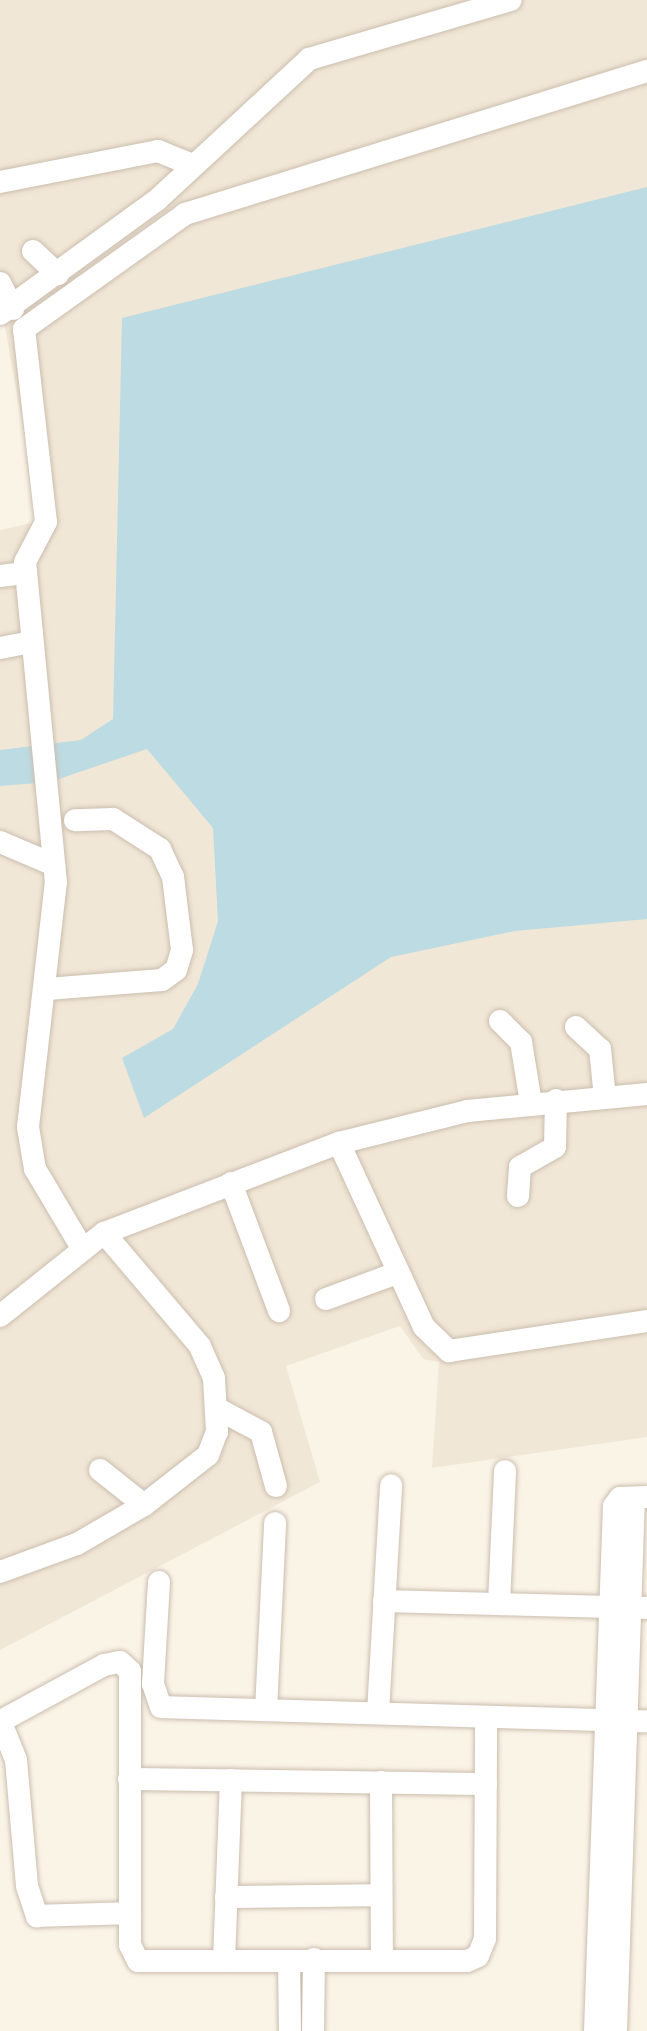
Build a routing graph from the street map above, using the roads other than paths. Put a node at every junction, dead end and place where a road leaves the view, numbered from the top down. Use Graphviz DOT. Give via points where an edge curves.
graph roads {
  1 [pos="511,0"];
  2 [pos="646,78"];
  3 [pos="193,165"];
  4 [pos="0,182"];
  5 [pos="33,251"];
  6 [pos="58,274"];
  7 [pos="0,283"];
  8 [pos="6,311"];
  9 [pos="26,573"];
  10 [pos="0,576"];
  11 [pos="32,642"];
  12 [pos="0,648"];
  13 [pos="75,820"];
  14 [pos="0,842"];
  15 [pos="54,865"];
  16 [pos="47,989"];
  17 [pos="500,1021"];
  18 [pos="576,1027"];
  19 [pos="647,1094"];
  20 [pos="605,1098"];
  21 [pos="556,1100"];
  22 [pos="531,1103"];
  23 [pos="339,1143"];
  24 [pos="231,1183"];
  25 [pos="518,1196"];
  26 [pos="104,1233"];
  27 [pos="82,1248"];
  28 [pos="397,1273"];
  29 [pos="326,1299"];
  30 [pos="279,1311"];
  31 [pos="0,1316"];
  32 [pos="647,1321"];
  33 [pos="218,1409"];
  34 [pos="100,1470"];
  35 [pos="505,1471"];
  36 [pos="391,1485"];
  37 [pos="276,1486"];
  38 [pos="634,1498"];
  39 [pos="144,1505"];
  40 [pos="275,1523"];
  41 [pos="0,1572"];
  42 [pos="159,1582"];
  43 [pos="384,1601"];
  44 [pos="499,1604"];
  45 [pos="629,1607"];
  46 [pos="266,1710"];
  47 [pos="378,1713"];
  48 [pos="486,1717"];
  49 [pos="0,1720"];
  50 [pos="626,1721"];
  51 [pos="129,1779"];
  52 [pos="231,1780"];
  53 [pos="381,1782"];
  54 [pos="486,1784"];
  55 [pos="381,1895"];
  56 [pos="226,1897"];
  57 [pos="130,1913"];
  58 [pos="314,1959"];
  59 [pos="382,1960"];
  60 [pos="224,1961"];
  61 [pos="289,1961"];
  62 [pos="290,2031"];
  63 [pos="313,2031"];
  64 [pos="595,2031"];
  65 [pos="616,2031"];
  1 -- 3 [label="street" via="309,59"];
  2 -- 9 [label="street" via="185,214 28,322 46,522 28,550"];
  3 -- 4 [label="street" via="158,151"];
  3 -- 6 [label="street"];
  5 -- 6 [label="street"];
  6 -- 8 [label="street"];
  7 -- 8 [label="street"];
  9 -- 10 [label="street"];
  9 -- 11 [label="street"];
  11 -- 12 [label="street"];
  11 -- 15 [label="street"];
  13 -- 16 [label="street" via="113,819 160,849 173,877 182,950 176,970 162,980"];
  14 -- 15 [label="street"];
  15 -- 16 [label="street"];
  16 -- 27 [label="street" via="28,1127 35,1169"];
  17 -- 22 [label="street" via="521,1042"];
  18 -- 20 [label="street" via="600,1049"];
  19 -- 20 [label="street"];
  20 -- 21 [label="street"];
  21 -- 22 [label="street"];
  21 -- 25 [label="street" via="555,1147 520,1167"];
  22 -- 23 [label="street"];
  23 -- 24 [label="street"];
  23 -- 28 [label="street"];
  24 -- 26 [label="street"];
  24 -- 30 [label="street"];
  26 -- 27 [label="street"];
  26 -- 33 [label="street" via="200,1346"];
  27 -- 31 [label="street"];
  28 -- 29 [label="street"];
  28 -- 32 [label="street" via="424,1327 449,1351"];
  33 -- 37 [label="street" via="261,1432"];
  33 -- 39 [label="street" via="208,1455"];
  34 -- 39 [label="street"];
  35 -- 44 [label="street"];
  36 -- 43 [label="street"];
  38 -- 45 [label="street"];
  39 -- 41 [label="street" via="77,1544"];
  40 -- 46 [label="street"];
  42 -- 46 [label="street" via="155,1701 161,1707"];
  43 -- 44 [label="street"];
  43 -- 47 [label="street"];
  44 -- 45 [label="street"];
  45 -- 50 [label="street"];
  46 -- 47 [label="street"];
  47 -- 48 [label="street"];
  48 -- 50 [label="street"];
  48 -- 54 [label="street"];
  49 -- 51 [label="street" via="120,1662 130,1671"];
  49 -- 57 [label="street" via="16,1760 27,1886 37,1916"];
  50 -- 64 [label="street"];
  50 -- 65 [label="street"];
  51 -- 52 [label="street"];
  51 -- 57 [label="street"];
  52 -- 53 [label="street"];
  52 -- 56 [label="street"];
  53 -- 54 [label="street"];
  53 -- 55 [label="street"];
  54 -- 59 [label="street" via="484,1948 467,1961"];
  55 -- 56 [label="street"];
  55 -- 59 [label="street"];
  56 -- 60 [label="street"];
  57 -- 60 [label="street" via="138,1961"];
  58 -- 59 [label="street"];
  58 -- 61 [label="street"];
  58 -- 63 [label="street"];
  60 -- 61 [label="street"];
  61 -- 62 [label="street"];
}
